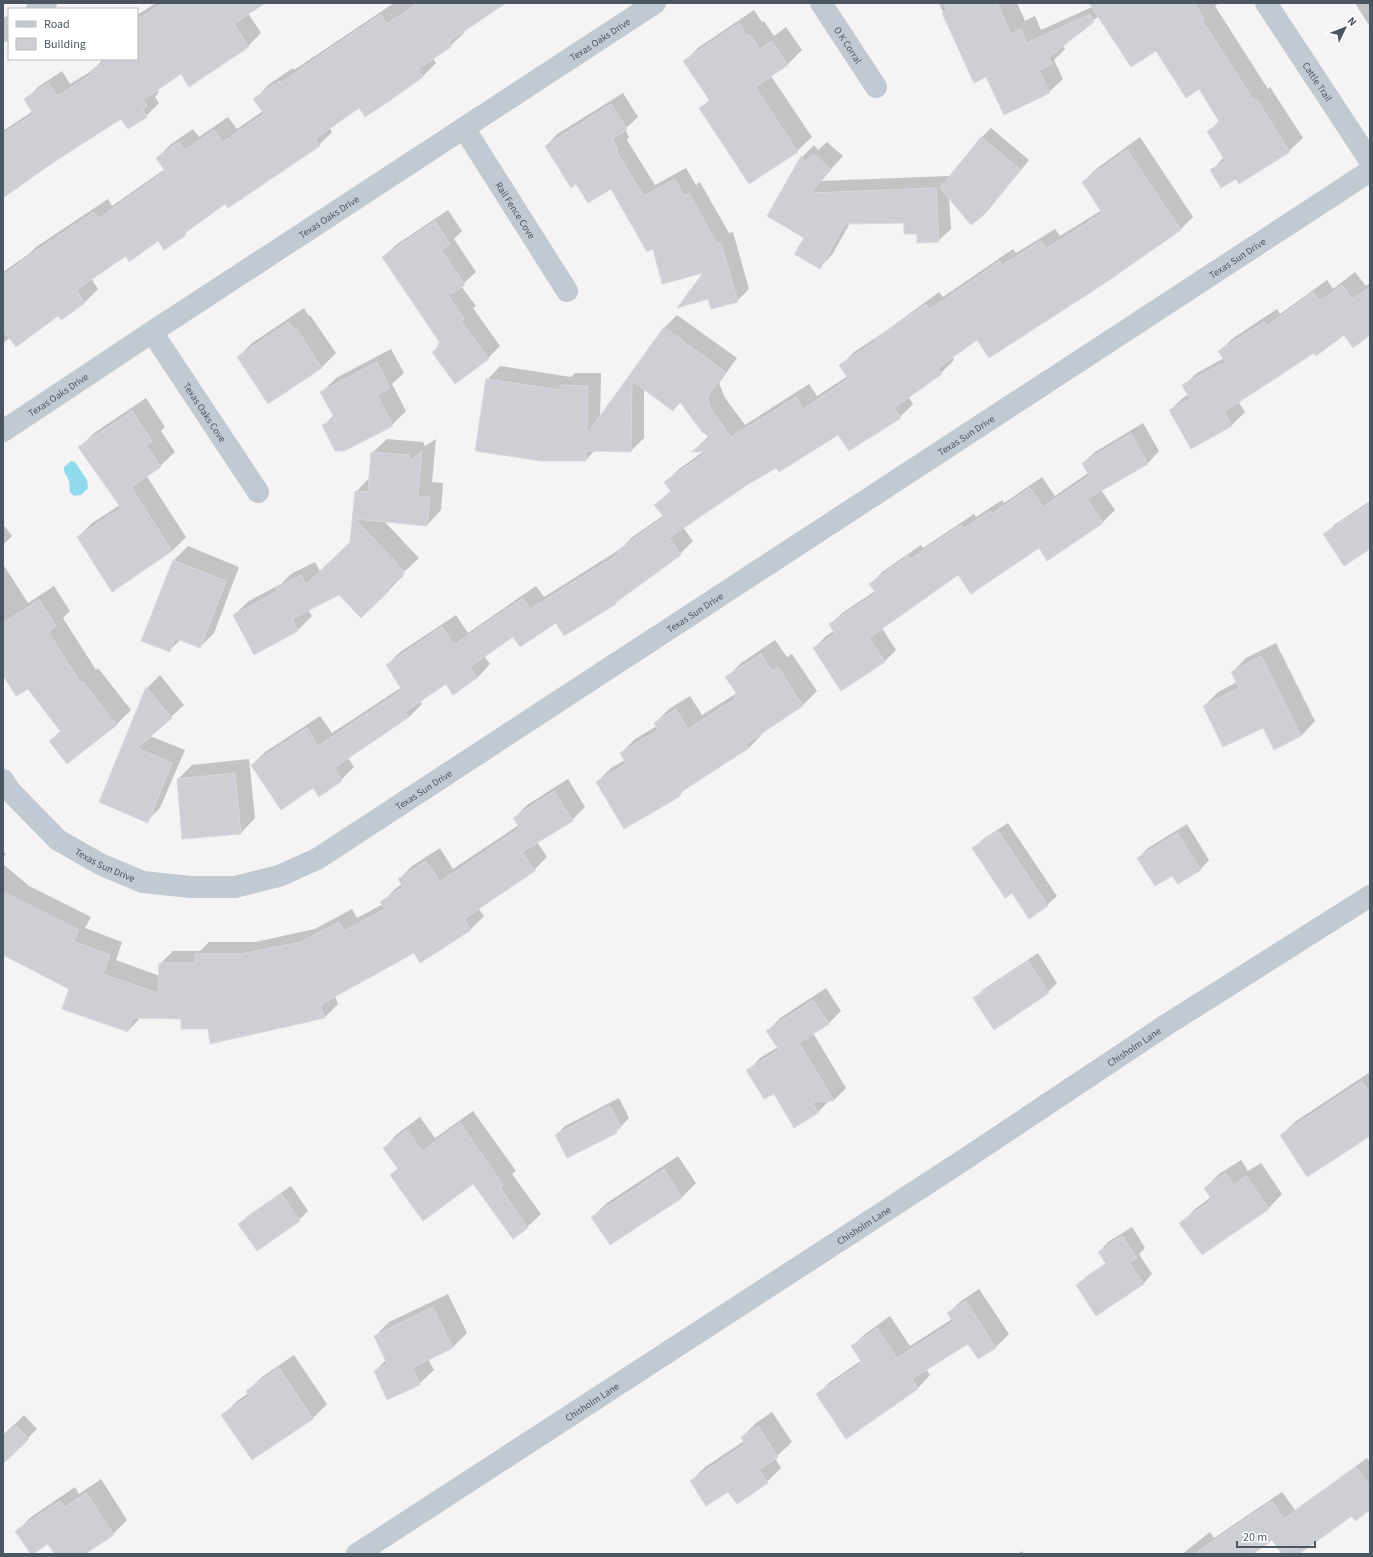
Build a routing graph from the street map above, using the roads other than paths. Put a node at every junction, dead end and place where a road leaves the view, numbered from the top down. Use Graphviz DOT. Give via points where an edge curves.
graph roads {
  1 [pos="655,3"];
  2 [pos="821,3"];
  3 [pos="1266,3"];
  4 [pos="876,87"];
  5 [pos="464,128"];
  6 [pos="1370,161"];
  7 [pos="1370,171"];
  8 [pos="567,291"];
  9 [pos="152,332"];
  10 [pos="3,431"];
  11 [pos="258,492"];
  12 [pos="3,780"];
  13 [pos="1370,896"];
  14 [pos="358,1554"];
  1 -- 5 [label="street, Texas Oaks Drive"];
  2 -- 4 [label="street, O K Corral"];
  3 -- 6 [label="street, Cattle Trail"];
  5 -- 8 [label="street, Rail Fence Cove"];
  5 -- 9 [label="street, Texas Oaks Drive"];
  7 -- 12 [label="street, Texas Sun Drive" via="317,859 279,876 235,887 191,887 143,882 102,865 58,840 11,792"];
  9 -- 10 [label="street, Texas Oaks Drive"];
  9 -- 11 [label="street, Texas Oaks Cove"];
  13 -- 14 [label="street, Chisholm Lane" via="1166,1025"];
}
